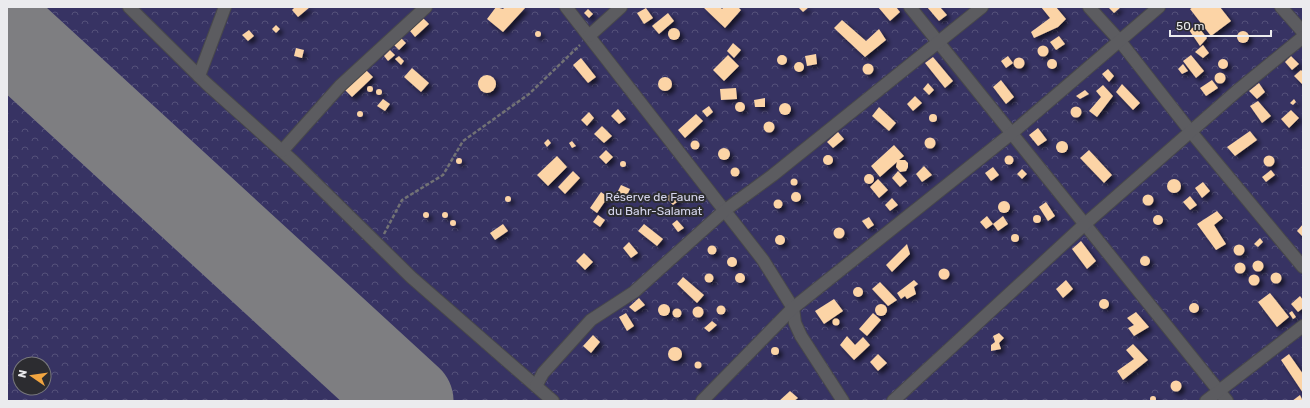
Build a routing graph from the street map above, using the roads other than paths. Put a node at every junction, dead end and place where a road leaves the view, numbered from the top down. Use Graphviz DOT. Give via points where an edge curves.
graph roads {
  1 [pos="129,7"];
  2 [pos="225,7"];
  3 [pos="426,7"];
  4 [pos="566,7"];
  5 [pos="621,7"];
  6 [pos="910,7"];
  7 [pos="982,7"];
  8 [pos="1089,7"];
  9 [pos="1158,7"];
  10 [pos="1281,7"];
  11 [pos="1303,32"];
  12 [pos="589,36"];
  13 [pos="1303,37"];
  14 [pos="1119,40"];
  15 [pos="938,43"];
  16 [pos="199,76"];
  17 [pos="1191,132"];
  18 [pos="1012,133"];
  19 [pos="282,151"];
  20 [pos="724,211"];
  21 [pos="1085,224"];
  22 [pos="1303,267"];
  23 [pos="793,308"];
  24 [pos="1303,326"];
  25 [pos="536,386"];
  26 [pos="1219,391"];
  27 [pos="553,401"];
  28 [pos="702,401"];
  29 [pos="843,401"];
  30 [pos="893,401"];
  31 [pos="1206,401"];
  32 [pos="1227,401"];
  1 -- 16 [label="street"];
  2 -- 16 [label="street"];
  3 -- 19 [label="street" via="340,86"];
  4 -- 12 [label="street"];
  5 -- 12 [label="street"];
  6 -- 15 [label="street"];
  7 -- 15 [label="street"];
  8 -- 14 [label="street"];
  9 -- 14 [label="street"];
  10 -- 11 [label="street"];
  12 -- 20 [label="street"];
  13 -- 17 [label="street"];
  14 -- 17 [label="street"];
  14 -- 18 [label="street"];
  15 -- 18 [label="street"];
  15 -- 20 [label="street"];
  16 -- 19 [label="street"];
  17 -- 21 [label="street"];
  17 -- 22 [label="street"];
  18 -- 21 [label="street"];
  18 -- 23 [label="street"];
  19 -- 25 [label="street" via="411,277"];
  20 -- 23 [label="street" via="763,260"];
  20 -- 25 [label="street" via="634,292 591,320"];
  21 -- 26 [label="street"];
  21 -- 30 [label="street"];
  23 -- 28 [label="street"];
  23 -- 29 [label="street" via="795,323 801,336"];
  24 -- 26 [label="street"];
  25 -- 27 [label="street"];
  26 -- 31 [label="street"];
  26 -- 32 [label="street"];
}
